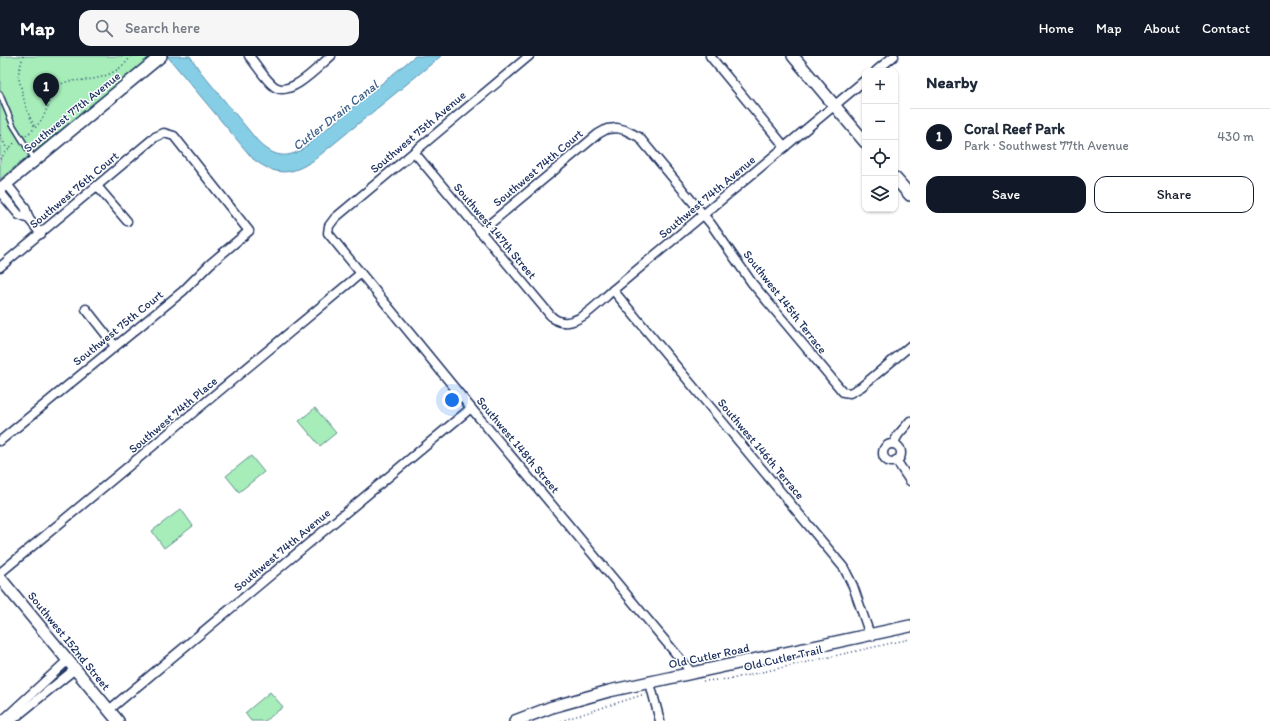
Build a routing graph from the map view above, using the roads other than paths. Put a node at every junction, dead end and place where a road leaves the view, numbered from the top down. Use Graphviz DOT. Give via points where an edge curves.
graph roads {
  1 [pos="160,56"];
  2 [pos="249,56"];
  3 [pos="331,56"];
  4 [pos="529,56"];
  5 [pos="710,56"];
  6 [pos="794,56"];
  7 [pos="894,56"];
  8 [pos="880,68"];
  9 [pos="862,83"];
  10 [pos="0,94"];
  11 [pos="834,106"];
  12 [pos="614,128"];
  13 [pos="863,140"];
  14 [pos="785,147"];
  15 [pos="414,152"];
  16 [pos="34,160"];
  17 [pos="898,181"];
  18 [pos="97,186"];
  19 [pos="2,188"];
  20 [pos="910,195"];
  21 [pos="705,215"];
  22 [pos="127,221"];
  23 [pos="328,230"];
  24 [pos="249,231"];
  25 [pos="480,232"];
  26 [pos="41,234"];
  27 [pos="0,267"];
  28 [pos="360,274"];
  29 [pos="614,290"];
  30 [pos="86,309"];
  31 [pos="560,322"];
  32 [pos="115,346"];
  33 [pos="910,346"];
  34 [pos="471,408"];
  35 [pos="910,421"];
  36 [pos="0,441"];
  37 [pos="892,444"];
  38 [pos="896,460"];
  39 [pos="910,481"];
  40 [pos="0,573"];
  41 [pos="0,578"];
  42 [pos="910,626"];
  43 [pos="870,635"];
  44 [pos="68,660"];
  45 [pos="75,669"];
  46 [pos="694,677"];
  47 [pos="648,688"];
  48 [pos="25,705"];
  49 [pos="109,710"];
  50 [pos="2,721"];
  51 [pos="11,721"];
  52 [pos="118,721"];
  53 [pos="515,721"];
  54 [pos="660,721"];
  1 -- 16 [label="main road, Southwest 77th Avenue"];
  2 -- 3 [label="street" via="274,86 285,89 294,87"];
  4 -- 15 [label="street, Southwest 75th Avenue"];
  5 -- 14 [label="street"];
  6 -- 11 [label="main road"];
  7 -- 8 [label="street"];
  9 -- 11 [label="street, Southwest 74th Avenue"];
  10 -- 16 [label="lane" via="12,125"];
  11 -- 13 [label="main road"];
  11 -- 14 [label="street, Southwest 74th Avenue"];
  12 -- 21 [label="street, Southwest 145th Terrace" via="639,137"];
  12 -- 25 [label="street, Southwest 74th Court" via="595,136"];
  14 -- 21 [label="street, Southwest 74th Avenue"];
  15 -- 23 [label="street, Southwest 75th Avenue" via="335,218"];
  15 -- 25 [label="street, Southwest 147th Street"];
  16 -- 19 [label="main road, Southwest 77th Avenue"];
  17 -- 20 [label="main road"];
  18 -- 22 [label="street"];
  18 -- 24 [label="street, Southwest 76th Court" via="154,136 174,136"];
  18 -- 26 [label="street, Southwest 76th Court"];
  19 -- 26 [label="street" via="25,207 28,219"];
  21 -- 29 [label="street, Southwest 74th Avenue"];
  21 -- 33 [label="street, Southwest 145th Terrace" via="752,283 846,393 855,392"];
  23 -- 28 [label="street, Southwest 148th Street" via="331,238"];
  24 -- 32 [label="street, Southwest 75th Court" via="183,291"];
  25 -- 31 [label="street, Southwest 147th Street" via="550,315"];
  26 -- 27 [label="street, Southwest 76th Court"];
  28 -- 34 [label="street, Southwest 148th Street"];
  28 -- 40 [label="street, Southwest 74th Place"];
  29 -- 31 [label="street, Southwest 74th Avenue" via="576,320 569,323"];
  29 -- 43 [label="street, Southwest 146th Terrace" via="844,568"];
  30 -- 32 [label="street"];
  32 -- 36 [label="street, Southwest 75th Court"];
  34 -- 46 [label="street, Southwest 148th Street"];
  34 -- 49 [label="street, Southwest 74th Avenue"];
  35 -- 37 [label="street"];
  37 -- 38 [label="street" via="898,446 901,451 900,457"];
  37 -- 38 [label="street" via="885,447 884,456 887,460"];
  38 -- 39 [label="street"];
  41 -- 44 [label="main road, Southwest 152nd Street"];
  42 -- 43 [label="main road, Old Cutler Road"];
  43 -- 46 [label="main road, Old Cutler Road"];
  44 -- 45 [label="main road, Southwest 152nd Street"];
  44 -- 48 [label="street"];
  45 -- 48 [label="street"];
  45 -- 49 [label="main road, Southwest 152nd Street"];
  46 -- 47 [label="main road, Old Cutler Road"];
  47 -- 53 [label="main road, Old Cutler Road" via="570,702"];
  47 -- 54 [label="street"];
  48 -- 50 [label="street"];
  48 -- 51 [label="street"];
  49 -- 52 [label="main road, Southwest 152nd Street"];
}
